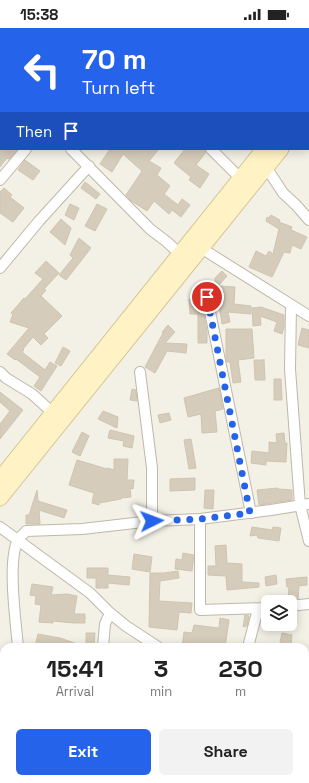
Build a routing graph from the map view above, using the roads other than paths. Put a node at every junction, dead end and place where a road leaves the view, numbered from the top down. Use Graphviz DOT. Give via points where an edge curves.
graph roads {
  1 [pos="25,150"];
  2 [pos="72,150"];
  3 [pos="212,150"];
  4 [pos="263,150"];
  5 [pos="280,150"];
  6 [pos="89,166"];
  7 [pos="266,167"];
  8 [pos="240,178"];
  9 [pos="0,180"];
  10 [pos="309,220"];
  11 [pos="201,248"];
  12 [pos="180,254"];
  13 [pos="0,268"];
  14 [pos="207,297"];
  15 [pos="291,304"];
  16 [pos="309,315"];
  17 [pos="0,372"];
  18 [pos="140,372"];
  19 [pos="54,413"];
  20 [pos="0,479"];
  21 [pos="0,498"];
  22 [pos="305,504"];
  23 [pos="250,513"];
  24 [pos="200,519"];
  25 [pos="152,521"];
  26 [pos="0,527"];
  27 [pos="18,540"];
  28 [pos="309,541"];
  29 [pos="309,604"];
  30 [pos="297,605"];
  31 [pos="261,609"];
  32 [pos="110,613"];
  33 [pos="261,614"];
  34 [pos="18,643"];
  35 [pos="103,643"];
  36 [pos="152,643"];
  37 [pos="250,643"];
  1 -- 9 [label="street"];
  2 -- 6 [label="street"];
  3 -- 8 [label="street"];
  4 -- 8 [label="main road"];
  5 -- 7 [label="main road"];
  6 -- 12 [label="street" via="150,229"];
  6 -- 13 [label="street"];
  7 -- 10 [label="street" via="283,193"];
  7 -- 11 [label="main road"];
  8 -- 12 [label="main road"];
  11 -- 15 [label="street"];
  11 -- 21 [label="main road"];
  12 -- 19 [label="main road"];
  14 -- 23 [label="street"];
  15 -- 16 [label="street"];
  15 -- 22 [label="street" via="290,369"];
  17 -- 19 [label="street"];
  18 -- 25 [label="street" via="152,468"];
  19 -- 20 [label="main road"];
  22 -- 23 [label="street"];
  22 -- 28 [label="street"];
  23 -- 24 [label="street"];
  24 -- 25 [label="street"];
  24 -- 31 [label="street" via="200,610"];
  25 -- 27 [label="street" via="82,529 26,531"];
  26 -- 27 [label="street"];
  27 -- 32 [label="street" via="90,593"];
  27 -- 34 [label="street" via="14,552 13,580"];
  29 -- 30 [label="street"];
  32 -- 35 [label="street" via="105,624"];
  32 -- 36 [label="street"];
  33 -- 37 [label="street"];
}
